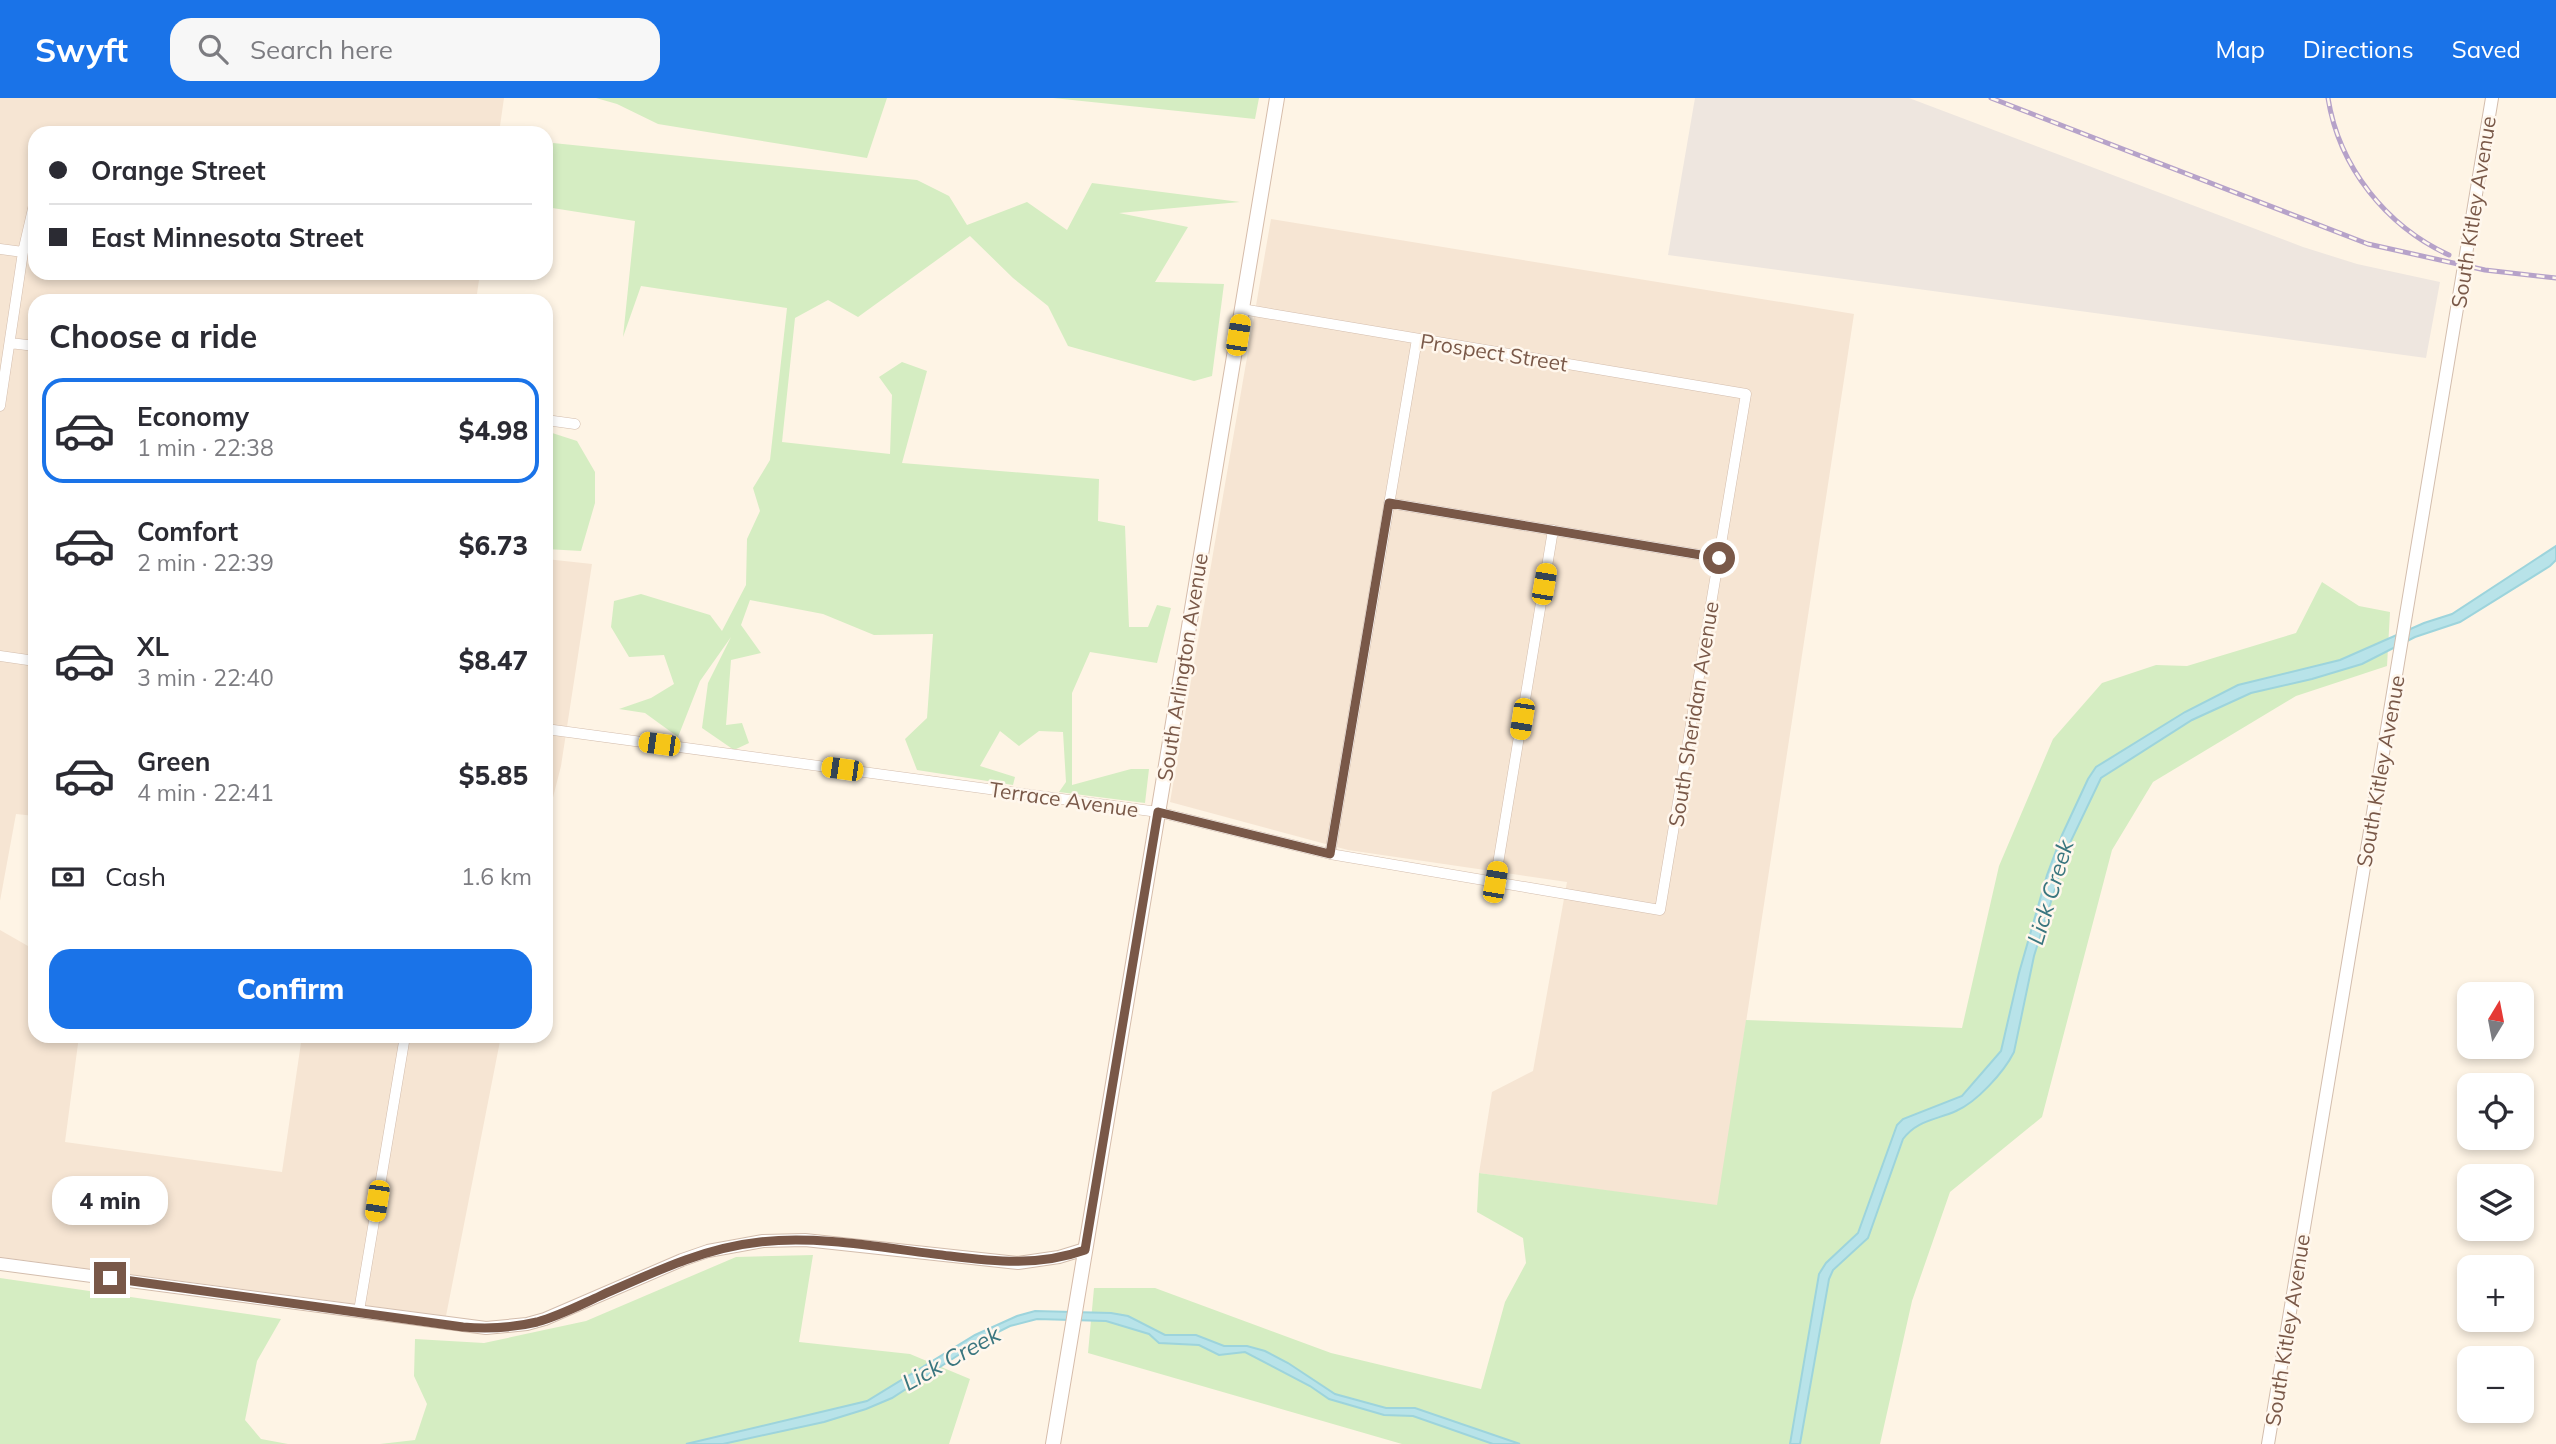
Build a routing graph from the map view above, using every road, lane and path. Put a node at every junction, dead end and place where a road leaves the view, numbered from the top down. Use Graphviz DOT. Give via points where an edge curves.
graph roads {
  1 [pos="1277,98"];
  2 [pos="2492,98"];
  3 [pos="28,230"];
  4 [pos="0,249"];
  5 [pos="23,252"];
  6 [pos="1242,309"];
  7 [pos="1417,339"];
  8 [pos="10,343"];
  9 [pos="28,345"];
  10 [pos="1746,394"];
  11 [pos="0,407"];
  12 [pos="553,421"];
  13 [pos="575,424"];
  14 [pos="1389,503"];
  15 [pos="1553,530"];
  16 [pos="1719,558"];
  17 [pos="0,656"];
  18 [pos="28,659"];
  19 [pos="553,730"];
  20 [pos="1158,812"];
  21 [pos="1330,854"];
  22 [pos="1495,882"];
  23 [pos="1660,910"];
  24 [pos="404,1043"];
  25 [pos="1085,1250"];
  26 [pos="0,1264"];
  27 [pos="359,1311"];
  28 [pos="1053,1444"];
  29 [pos="2268,1444"];
  1 -- 6 [label="main road, South Arlington Avenue"];
  2 -- 29 [label="street, South Kitley Avenue"];
  3 -- 5 [label="street"];
  4 -- 5 [label="street"];
  5 -- 8 [label="street"];
  6 -- 7 [label="street, Prospect Street"];
  6 -- 20 [label="main road, South Arlington Avenue"];
  7 -- 10 [label="street, Prospect Street"];
  7 -- 14 [label="street"];
  8 -- 9 [label="street"];
  8 -- 11 [label="street"];
  10 -- 16 [label="street, South Sheridan Avenue"];
  12 -- 13 [label="street"];
  14 -- 15 [label="street"];
  14 -- 21 [label="street"];
  15 -- 16 [label="street"];
  15 -- 22 [label="street"];
  16 -- 23 [label="street, South Sheridan Avenue"];
  17 -- 18 [label="street"];
  19 -- 20 [label="street, Terrace Avenue"];
  20 -- 21 [label="street, Terrace Avenue"];
  20 -- 25 [label="main road, South Arlington Avenue"];
  21 -- 22 [label="street, Terrace Avenue"];
  22 -- 23 [label="street, Terrace Avenue"];
  24 -- 27 [label="street"];
  25 -- 27 [label="street" via="1041,1261 1009,1262 777,1240 691,1257 527,1324 472,1328"];
  25 -- 28 [label="main road, South Arlington Avenue"];
  26 -- 27 [label="street"];
}
